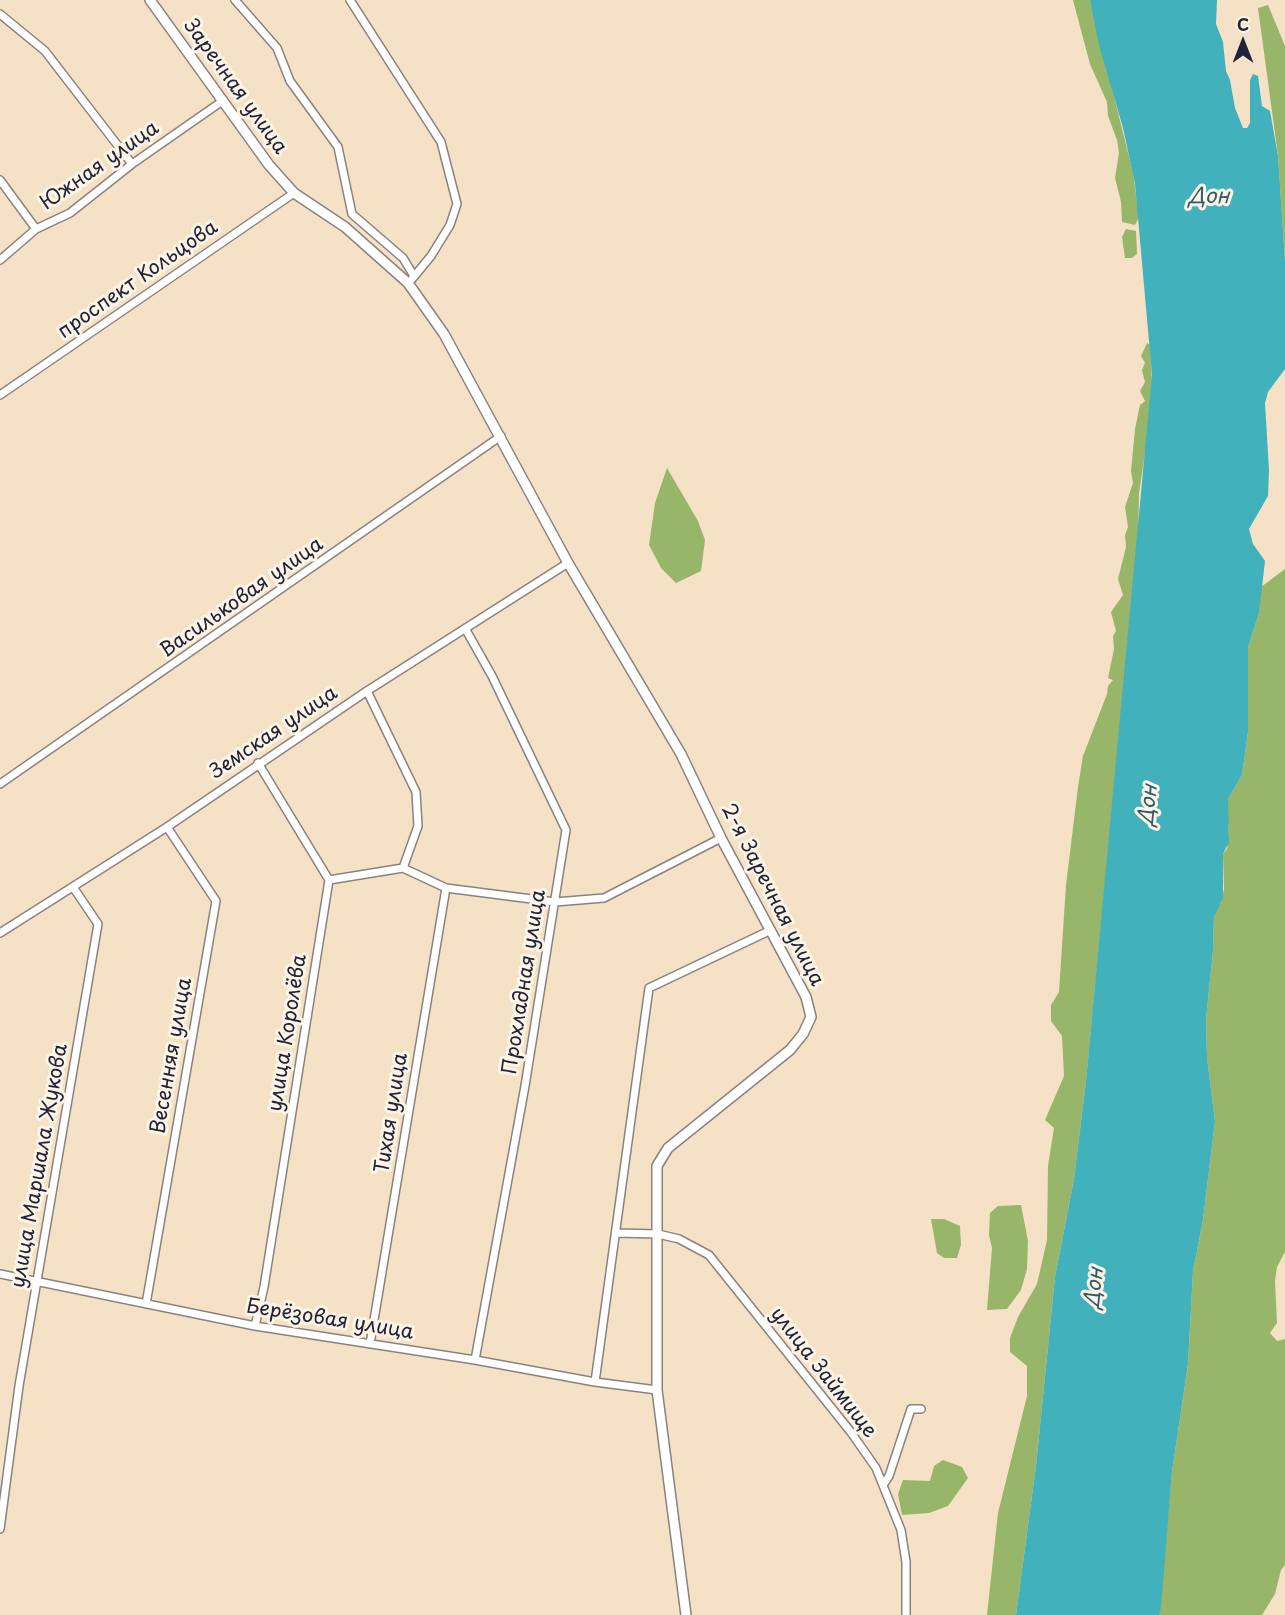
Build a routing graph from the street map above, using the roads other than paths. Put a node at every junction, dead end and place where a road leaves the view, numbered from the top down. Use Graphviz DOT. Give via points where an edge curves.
graph roads {
  1 [pos="150,0"];
  2 [pos="235,0"];
  3 [pos="350,0"];
  4 [pos="0,14"];
  5 [pos="221,102"];
  6 [pos="132,164"];
  7 [pos="0,180"];
  8 [pos="294,193"];
  9 [pos="36,229"];
  10 [pos="0,260"];
  11 [pos="411,279"];
  12 [pos="0,395"];
  13 [pos="501,436"];
  14 [pos="568,563"];
  15 [pos="466,630"];
  16 [pos="367,691"];
  17 [pos="258,763"];
  18 [pos="0,784"];
  19 [pos="167,827"];
  20 [pos="721,838"];
  21 [pos="403,868"];
  22 [pos="329,880"];
  23 [pos="73,887"];
  24 [pos="446,888"];
  25 [pos="555,902"];
  26 [pos="771,930"];
  27 [pos="0,933"];
  28 [pos="617,1233"];
  29 [pos="658,1234"];
  30 [pos="0,1274"];
  31 [pos="38,1280"];
  32 [pos="146,1304"];
  33 [pos="255,1326"];
  34 [pos="370,1344"];
  35 [pos="476,1360"];
  36 [pos="595,1382"];
  37 [pos="657,1390"];
  38 [pos="921,1409"];
  39 [pos="883,1485"];
  40 [pos="0,1529"];
  41 [pos="686,1615"];
  42 [pos="906,1615"];
  1 -- 5 [label="street, Заречная улица"];
  2 -- 11 [label="street" via="277,48 290,81 338,147 352,214 404,258"];
  3 -- 11 [label="street" via="441,142 457,204 450,225 431,256"];
  4 -- 6 [label="street" via="45,51"];
  5 -- 6 [label="street, Южная улица"];
  5 -- 8 [label="street, Заречная улица"];
  6 -- 9 [label="street, Южная улица" via="70,213"];
  7 -- 9 [label="street"];
  8 -- 11 [label="street, Заречная улица"];
  8 -- 12 [label="street, проспект Кольцова"];
  9 -- 10 [label="street, Южная улица"];
  11 -- 13 [label="street, 2-я Заречная улица"];
  13 -- 14 [label="street, 2-я Заречная улица"];
  13 -- 18 [label="street, Васильковая улица"];
  14 -- 15 [label="street, Земская улица"];
  14 -- 20 [label="street, 2-я Заречная улица" via="681,754"];
  15 -- 16 [label="street, Земская улица"];
  15 -- 25 [label="street, Прохладная улица" via="566,830"];
  16 -- 17 [label="street, Земская улица"];
  16 -- 21 [label="street" via="416,792 418,826"];
  17 -- 19 [label="street, Земская улица"];
  17 -- 22 [label="street"];
  19 -- 23 [label="street, Земская улица"];
  19 -- 32 [label="street, Весенняя улица" via="216,901"];
  20 -- 25 [label="street" via="604,898"];
  20 -- 26 [label="street, 2-я Заречная улица"];
  21 -- 22 [label="street"];
  21 -- 24 [label="street"];
  22 -- 33 [label="street, улица Королёва"];
  23 -- 27 [label="street, Земская улица"];
  23 -- 31 [label="street, улица Маршала Жукова" via="98,924"];
  24 -- 25 [label="street"];
  24 -- 34 [label="street, Тихая улица"];
  25 -- 35 [label="street, Прохладная улица"];
  26 -- 28 [label="street" via="649,987"];
  26 -- 29 [label="street, 2-я Заречная улица" via="806,997 811,1017 790,1050 668,1148 657,1166"];
  28 -- 29 [label="street, улица Займище"];
  28 -- 36 [label="street"];
  29 -- 37 [label="street, 2-я Заречная улица"];
  29 -- 39 [label="street, улица Займище" via="679,1239 709,1255 850,1431"];
  30 -- 31 [label="street, Берёзовая улица"];
  31 -- 32 [label="street, Берёзовая улица"];
  31 -- 40 [label="street, улица Маршала Жукова"];
  32 -- 33 [label="street, Берёзовая улица"];
  33 -- 34 [label="street, Берёзовая улица"];
  34 -- 35 [label="street, Берёзовая улица"];
  35 -- 36 [label="street, Берёзовая улица"];
  36 -- 37 [label="street, Берёзовая улица"];
  37 -- 41 [label="street, 2-я Заречная улица"];
  38 -- 39 [label="street" via="911,1409"];
  39 -- 42 [label="street, улица Займище" via="901,1530 906,1562"];
}
